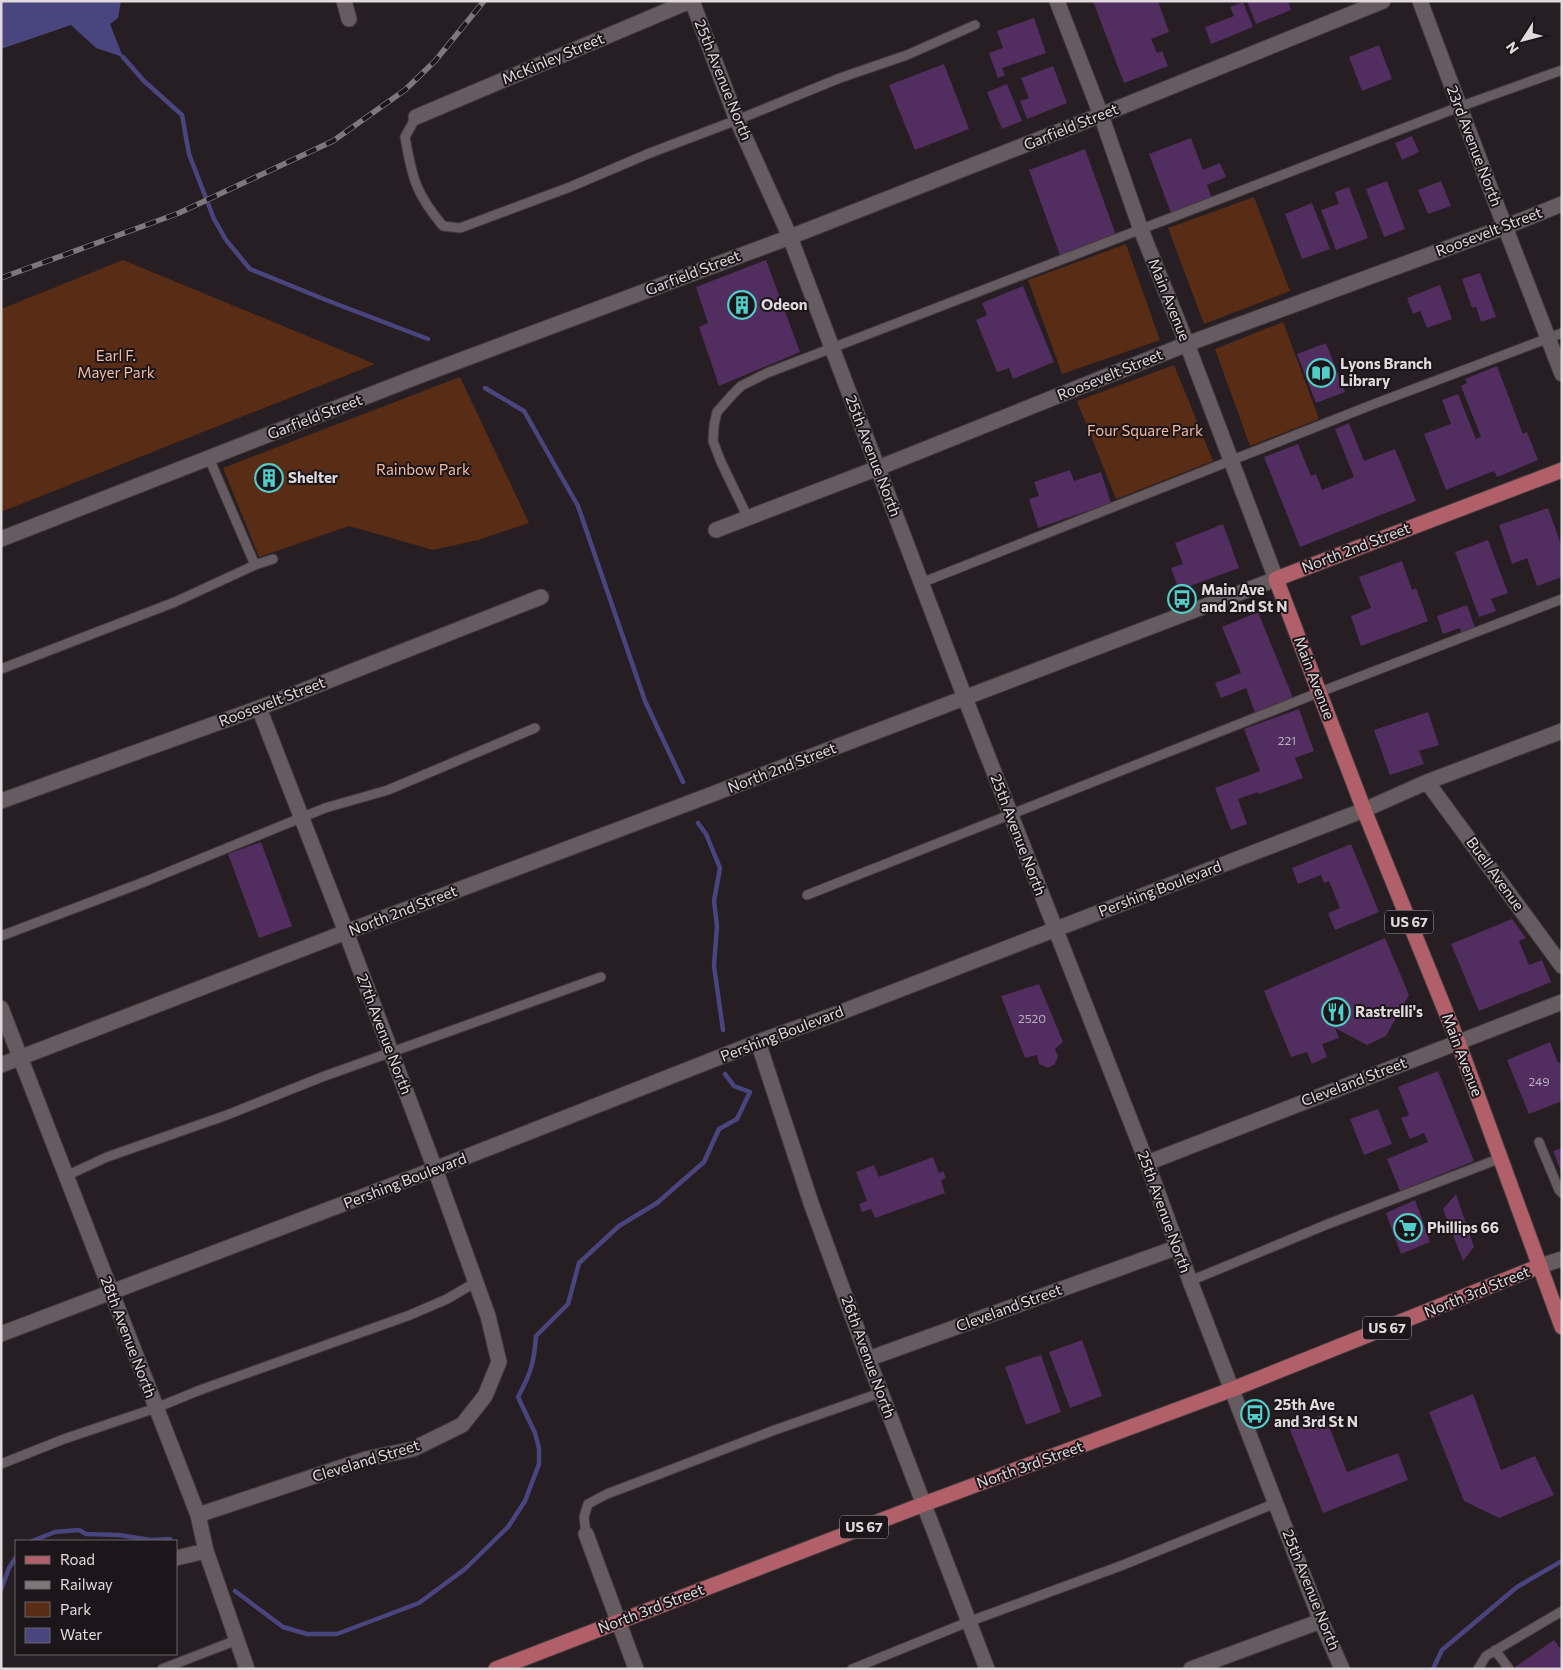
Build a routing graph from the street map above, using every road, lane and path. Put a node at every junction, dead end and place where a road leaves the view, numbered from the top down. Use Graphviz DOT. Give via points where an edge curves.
graph roads {
  1 [pos="344,1"];
  2 [pos="691,1"];
  3 [pos="1057,1"];
  4 [pos="1383,1"];
  5 [pos="1420,1"];
  6 [pos="349,19"];
  7 [pos="975,25"];
  8 [pos="1562,70"];
  9 [pos="1459,107"];
  10 [pos="1101,115"];
  11 [pos="416,117"];
  12 [pos="737,120"];
  13 [pos="1562,204"];
  14 [pos="1505,227"];
  15 [pos="1141,230"];
  16 [pos="790,237"];
  17 [pos="1555,336"];
  18 [pos="1187,344"];
  19 [pos="833,349"];
  20 [pos="1562,374"];
  21 [pos="209,458"];
  22 [pos="1231,461"];
  23 [pos="878,468"];
  24 [pos="1562,470"];
  25 [pos="748,518"];
  26 [pos="716,530"];
  27 [pos="1,539"];
  28 [pos="273,559"];
  29 [pos="255,565"];
  30 [pos="1276,578"];
  31 [pos="921,583"];
  32 [pos="541,598"];
  33 [pos="1562,599"];
  34 [pos="1,669"];
  35 [pos="1320,692"];
  36 [pos="965,698"];
  37 [pos="259,708"];
  38 [pos="535,728"];
  39 [pos="1562,731"];
  40 [pos="1427,782"];
  41 [pos="1,802"];
  42 [pos="1364,810"];
  43 [pos="1010,814"];
  44 [pos="302,818"];
  45 [pos="807,896"];
  46 [pos="1055,929"];
  47 [pos="346,932"];
  48 [pos="1,936"];
  49 [pos="1562,966"];
  50 [pos="601,977"];
  51 [pos="1562,1002"];
  52 [pos="1,1008"];
  53 [pos="758,1042"];
  54 [pos="1458,1042"];
  55 [pos="391,1052"];
  56 [pos="20,1058"];
  57 [pos="1,1065"];
  58 [pos="1539,1142"];
  59 [pos="1500,1158"];
  60 [pos="1147,1163"];
  61 [pos="435,1169"];
  62 [pos="66,1176"];
  63 [pos="1562,1193"];
  64 [pos="1178,1247"];
  65 [pos="1562,1259"];
  66 [pos="1540,1266"];
  67 [pos="1190,1281"];
  68 [pos="476,1282"];
  69 [pos="111,1293"];
  70 [pos="1562,1327"];
  71 [pos="1,1334"];
  72 [pos="868,1359"];
  73 [pos="499,1362"];
  74 [pos="1233,1389"];
  75 [pos="880,1393"];
  76 [pos="156,1408"];
  77 [pos="1,1464"];
  78 [pos="1276,1503"];
  79 [pos="924,1504"];
  80 [pos="198,1515"];
  81 [pos="586,1534"];
  82 [pos="206,1552"];
  83 [pos="178,1558"];
  84 [pos="1562,1611"];
  85 [pos="1321,1621"];
  86 [pos="618,1622"];
  87 [pos="968,1622"];
  88 [pos="237,1640"];
  89 [pos="1495,1650"];
  90 [pos="162,1669"];
  91 [pos="247,1669"];
  92 [pos="496,1669"];
  93 [pos="636,1669"];
  94 [pos="852,1669"];
  95 [pos="986,1669"];
  96 [pos="1191,1669"];
  97 [pos="1342,1669"];
  98 [pos="1478,1669"];
  99 [pos="1509,1669"];
  1 -- 6 [label="street"];
  2 -- 11 [label="street, McKinley Street"];
  2 -- 12 [label="street, 25th Avenue North"];
  3 -- 10 [label="street, Main Avenue"];
  4 -- 10 [label="street, Garfield Street"];
  5 -- 9 [label="street, 23rd Avenue North"];
  7 -- 12 [label="lane" via="907,55"];
  8 -- 9 [label="lane"];
  9 -- 14 [label="street, 23rd Avenue North"];
  9 -- 15 [label="lane"];
  10 -- 15 [label="street, Main Avenue"];
  10 -- 16 [label="street, Garfield Street"];
  11 -- 12 [label="lane" via="405,137 415,184 443,226 460,228"];
  12 -- 16 [label="street, 25th Avenue North"];
  13 -- 14 [label="street, Roosevelt Street"];
  14 -- 17 [label="street, 23rd Avenue North"];
  14 -- 18 [label="street, Roosevelt Street"];
  15 -- 18 [label="street, Main Avenue"];
  15 -- 19 [label="lane"];
  16 -- 19 [label="street, 25th Avenue North"];
  16 -- 21 [label="street, Garfield Street"];
  17 -- 20 [label="street, 23rd Avenue North"];
  17 -- 22 [label="lane"];
  18 -- 22 [label="street, Main Avenue"];
  18 -- 23 [label="street, Roosevelt Street"];
  19 -- 23 [label="street, 25th Avenue North"];
  19 -- 25 [label="lane" via="741,386 717,412 713,441"];
  21 -- 27 [label="street, Garfield Street"];
  21 -- 29 [label="lane"];
  22 -- 30 [label="street, Main Avenue"];
  22 -- 31 [label="lane"];
  23 -- 25 [label="street, Roosevelt Street"];
  23 -- 31 [label="street, 25th Avenue North"];
  24 -- 30 [label="main road, North 2nd Street"];
  25 -- 26 [label="street, Roosevelt Street"];
  28 -- 29 [label="lane"];
  29 -- 34 [label="lane" via="175,602"];
  30 -- 35 [label="main road, Main Avenue / US 67"];
  30 -- 36 [label="street, North 2nd Street"];
  31 -- 36 [label="street, 25th Avenue North"];
  32 -- 37 [label="street, Roosevelt Street"];
  33 -- 35 [label="lane"];
  35 -- 42 [label="main road, Main Avenue / US 67"];
  35 -- 43 [label="lane"];
  36 -- 43 [label="street, 25th Avenue North"];
  36 -- 47 [label="street, North 2nd Street"];
  37 -- 41 [label="street, Roosevelt Street"];
  37 -- 44 [label="street, 27th Avenue North"];
  38 -- 44 [label="lane" via="388,790"];
  39 -- 40 [label="street, Pershing Boulevard"];
  40 -- 42 [label="street, Pershing Boulevard"];
  40 -- 49 [label="street, Buell Avenue"];
  42 -- 46 [label="street, Pershing Boulevard"];
  42 -- 54 [label="main road, Main Avenue / US 67"];
  43 -- 45 [label="lane"];
  43 -- 46 [label="street, 25th Avenue North"];
  44 -- 47 [label="street, 27th Avenue North"];
  44 -- 48 [label="lane"];
  46 -- 53 [label="street, Pershing Boulevard"];
  46 -- 60 [label="street, 25th Avenue North"];
  47 -- 55 [label="street, 27th Avenue North"];
  47 -- 56 [label="street, North 2nd Street"];
  50 -- 55 [label="lane"];
  51 -- 54 [label="street, Cleveland Street"];
  52 -- 56 [label="street, 28th Avenue North"];
  53 -- 61 [label="street, Pershing Boulevard"];
  53 -- 72 [label="street, 26th Avenue North" via="811,1203"];
  54 -- 59 [label="main road, Main Avenue / US 67"];
  54 -- 60 [label="street, Cleveland Street"];
  55 -- 61 [label="street, 27th Avenue North"];
  55 -- 62 [label="lane" via="107,1157"];
  56 -- 57 [label="street, North 2nd Street"];
  56 -- 62 [label="street, 28th Avenue North"];
  58 -- 63 [label="lane"];
  59 -- 66 [label="main road, Main Avenue / US 67"];
  59 -- 67 [label="lane"];
  60 -- 64 [label="street, 25th Avenue North"];
  61 -- 68 [label="street, 27th Avenue North"];
  61 -- 69 [label="street, Pershing Boulevard"];
  62 -- 69 [label="street, 28th Avenue North"];
  64 -- 67 [label="street, 25th Avenue North"];
  64 -- 72 [label="street, Cleveland Street"];
  65 -- 66 [label="street, North 3rd Street"];
  66 -- 70 [label="main road, Main Avenue"];
  66 -- 74 [label="main road, North 3rd Street / US 67"];
  67 -- 74 [label="street, 25th Avenue North"];
  68 -- 73 [label="street, 27th Avenue North"];
  68 -- 76 [label="lane" via="410,1315"];
  69 -- 71 [label="street, Pershing Boulevard"];
  69 -- 76 [label="street, 28th Avenue North"];
  72 -- 75 [label="street, 26th Avenue North"];
  73 -- 80 [label="street, Cleveland Street" via="484,1396 462,1425 413,1449 366,1459"];
  74 -- 78 [label="street, 25th Avenue North"];
  74 -- 79 [label="main road, North 3rd Street / US 67"];
  75 -- 79 [label="street, 26th Avenue North"];
  75 -- 81 [label="lane" via="607,1494 588,1504 584,1516"];
  76 -- 77 [label="lane"];
  76 -- 80 [label="street, 28th Avenue North"];
  78 -- 85 [label="street, 25th Avenue North"];
  78 -- 87 [label="lane" via="1114,1569"];
  79 -- 86 [label="main road, North 3rd Street / US 67"];
  79 -- 87 [label="street, 26th Avenue North"];
  80 -- 82 [label="street, 28th Avenue North"];
  81 -- 86 [label="street"];
  82 -- 83 [label="street"];
  82 -- 88 [label="street, 28th Avenue North"];
  84 -- 89 [label="lane"];
  85 -- 96 [label="street"];
  85 -- 97 [label="street, 25th Avenue North"];
  86 -- 92 [label="main road, North 3rd Street / US 67"];
  86 -- 93 [label="street"];
  87 -- 94 [label="lane"];
  87 -- 95 [label="street, 26th Avenue North"];
  88 -- 90 [label="lane"];
  88 -- 91 [label="street, 28th Avenue North"];
  89 -- 98 [label="lane" via="1486,1656"];
  89 -- 99 [label="lane"];
}
